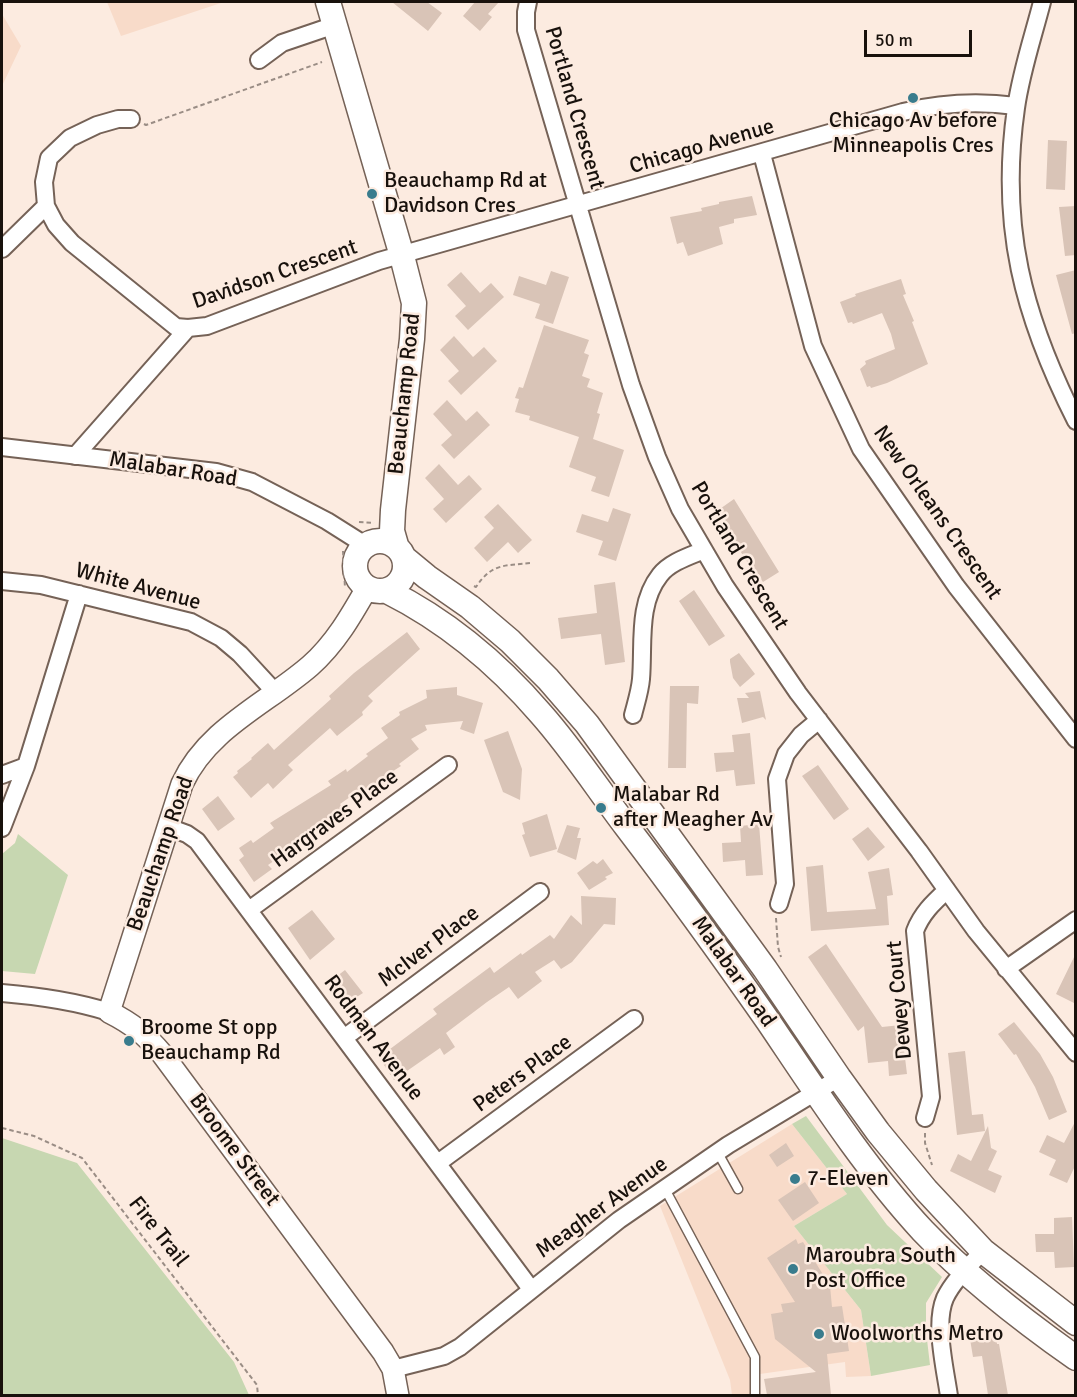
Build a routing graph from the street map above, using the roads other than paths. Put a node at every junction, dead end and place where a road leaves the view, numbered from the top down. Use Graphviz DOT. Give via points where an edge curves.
graph roads {
  1 [pos="328,2"];
  2 [pos="528,2"];
  3 [pos="1042,2"];
  4 [pos="335,25"];
  5 [pos="259,60"];
  6 [pos="1016,105"];
  7 [pos="131,119"];
  8 [pos="762,154"];
  9 [pos="579,205"];
  10 [pos="46,206"];
  11 [pos="2,249"];
  12 [pos="402,256"];
  13 [pos="188,328"];
  14 [pos="1076,421"];
  15 [pos="2,447"];
  16 [pos="75,456"];
  17 [pos="376,536"];
  18 [pos="704,550"];
  19 [pos="2,581"];
  20 [pos="366,589"];
  21 [pos="79,594"];
  22 [pos="275,692"];
  23 [pos="633,715"];
  24 [pos="819,720"];
  25 [pos="1076,739"];
  26 [pos="448,765"];
  27 [pos="26,766"];
  28 [pos="2,775"];
  29 [pos="168,827"];
  30 [pos="2,828"];
  31 [pos="947,890"];
  32 [pos="540,892"];
  33 [pos="779,904"];
  34 [pos="249,910"];
  35 [pos="1076,920"];
  36 [pos="1006,969"];
  37 [pos="2,993"];
  38 [pos="110,1012"];
  39 [pos="634,1019"];
  40 [pos="344,1038"];
  41 [pos="1076,1053"];
  42 [pos="839,1078"];
  43 [pos="816,1092"];
  44 [pos="925,1118"];
  45 [pos="718,1153"];
  46 [pos="438,1163"];
  47 [pos="738,1188"];
  48 [pos="665,1189"];
  49 [pos="983,1251"];
  50 [pos="966,1270"];
  51 [pos="531,1289"];
  52 [pos="1076,1323"];
  53 [pos="1076,1358"];
  54 [pos="393,1369"];
  55 [pos="398,1395"];
  56 [pos="755,1395"];
  57 [pos="949,1395"];
  1 -- 4 [label="main road, Beauchamp Road"];
  2 -- 9 [label="street, Portland Crescent" via="526,30"];
  3 -- 6 [label="street"];
  4 -- 5 [label="street" via="282,44"];
  4 -- 12 [label="main road, Beauchamp Road"];
  6 -- 8 [label="street, Chicago Avenue" via="925,107"];
  6 -- 14 [label="street" via="1010,169 1018,267 1046,360"];
  7 -- 10 [label="street" via="97,125 70,138 49,158 44,182"];
  8 -- 9 [label="street, Chicago Avenue"];
  8 -- 25 [label="street, New Orleans Crescent" via="813,346 861,448 956,586"];
  9 -- 12 [label="street, Chicago Avenue"];
  9 -- 18 [label="street, Portland Crescent" via="657,457"];
  10 -- 11 [label="street"];
  10 -- 13 [label="street" via="72,243 176,327"];
  12 -- 13 [label="street, Davidson Crescent" via="207,326"];
  12 -- 17 [label="main road, Beauchamp Road" via="414,314"];
  13 -- 16 [label="street, Davidson Crescent"];
  15 -- 16 [label="street, Malabar Road"];
  16 -- 17 [label="street, Malabar Road" via="216,472 252,482 327,521"];
  17 -- 20 [label="main road" via="356,558 356,575"];
  17 -- 20 [label="main road" via="406,564 403,578 393,588"];
  17 -- 42 [label="main road, Malabar Road" via="510,641 587,724"];
  18 -- 23 [label="street" via="661,573 650,591 643,616 641,681"];
  18 -- 24 [label="street, Portland Crescent"];
  19 -- 21 [label="street, White Avenue"];
  20 -- 22 [label="street, Beauchamp Road" via="336,639 312,664"];
  20 -- 43 [label="main road, Malabar Road" via="434,618 472,646 542,715 668,882"];
  21 -- 22 [label="street, White Avenue" via="205,628 240,654"];
  21 -- 27 [label="street"];
  22 -- 29 [label="street, Beauchamp Road" via="197,757 182,784"];
  24 -- 31 [label="street, Portland Crescent"];
  24 -- 33 [label="street" via="786,754 777,779 785,884"];
  26 -- 34 [label="street, Hargraves Place"];
  27 -- 28 [label="street"];
  27 -- 30 [label="street"];
  29 -- 34 [label="street, Rodman Avenue" via="197,841"];
  29 -- 38 [label="street, Beauchamp Road"];
  31 -- 36 [label="street, Portland Crescent"];
  31 -- 44 [label="street, Dewey Court" via="927,908 915,931 931,1096"];
  32 -- 40 [label="street, McIver Place"];
  34 -- 40 [label="street, Rodman Avenue"];
  35 -- 36 [label="street"];
  36 -- 41 [label="street, Portland Crescent"];
  37 -- 38 [label="street, Broome Street" via="60,999"];
  38 -- 54 [label="street, Broome Street" via="145,1034 163,1055"];
  39 -- 46 [label="street, Peters Place"];
  40 -- 46 [label="street, Rodman Avenue"];
  42 -- 43 [label="street, Meagher Avenue"];
  42 -- 49 [label="main road, Malabar Road" via="926,1190"];
  43 -- 45 [label="street, Meagher Avenue"];
  43 -- 50 [label="main road, Malabar Road" via="874,1172 924,1231"];
  45 -- 47 [label="lane"];
  45 -- 48 [label="street, Meagher Avenue"];
  46 -- 51 [label="street, Rodman Avenue"];
  48 -- 51 [label="street, Meagher Avenue"];
  48 -- 56 [label="lane" via="755,1357"];
  49 -- 50 [label="street"];
  49 -- 52 [label="main road, Malabar Road"];
  50 -- 53 [label="main road, Malabar Road"];
  50 -- 57 [label="street" via="945,1297 941,1312"];
  51 -- 54 [label="street, Meagher Avenue" via="460,1347 444,1356"];
  54 -- 55 [label="street, Broome Street"];
}
